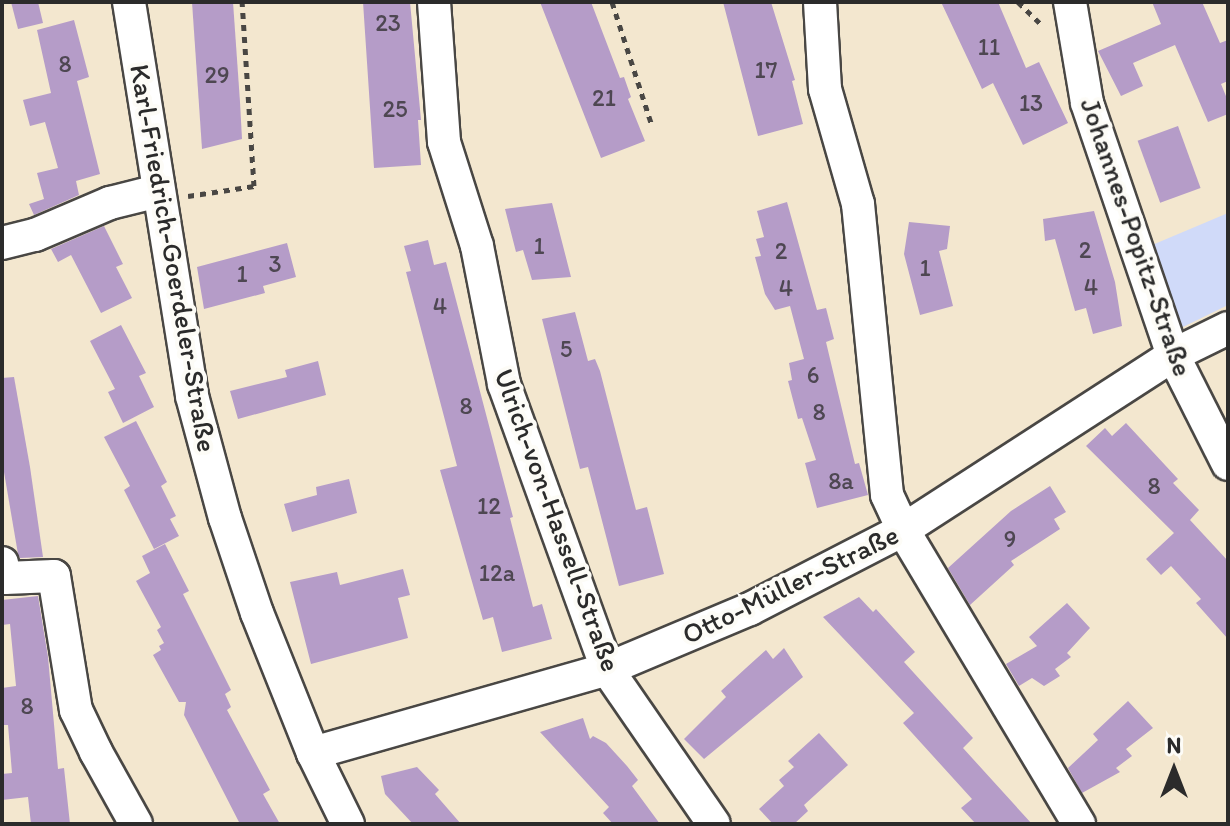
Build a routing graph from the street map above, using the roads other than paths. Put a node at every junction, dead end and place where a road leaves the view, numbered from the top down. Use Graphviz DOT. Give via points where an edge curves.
graph roads {
  1 [pos="129,2"];
  2 [pos="434,2"];
  3 [pos="820,2"];
  4 [pos="1070,2"];
  5 [pos="172,194"];
  6 [pos="2,243"];
  7 [pos="1228,328"];
  8 [pos="1173,355"];
  9 [pos="1228,464"];
  10 [pos="903,530"];
  11 [pos="2,563"];
  12 [pos="607,669"];
  13 [pos="313,753"];
  14 [pos="128,821"];
  15 [pos="348,824"];
  16 [pos="714,824"];
  17 [pos="1079,824"];
  1 -- 5 [label="street, Karl-Friedrich-Goerdeler-Straße"];
  2 -- 12 [label="street, Ulrich-von-Hassell-Straße" via="444,142 477,246 504,384"];
  3 -- 10 [label="street" via="825,89 858,204 887,495"];
  4 -- 8 [label="street, Johannes-Popitz-Straße" via="1087,103"];
  5 -- 6 [label="street" via="110,203"];
  5 -- 13 [label="street, Karl-Friedrich-Goerdeler-Straße" via="192,396 257,613"];
  7 -- 8 [label="street, Otto-Müller-Straße"];
  8 -- 9 [label="street, Johannes-Popitz-Straße"];
  8 -- 10 [label="street, Otto-Müller-Straße"];
  10 -- 12 [label="street, Otto-Müller-Straße" via="750,609"];
  10 -- 17 [label="street"];
  11 -- 14 [label="street" via="5,578 54,576 76,710"];
  12 -- 13 [label="street, Otto-Müller-Straße"];
  12 -- 16 [label="street, Ulrich-von-Hassell-Straße"];
  13 -- 15 [label="street, Karl-Friedrich-Goerdeler-Straße"];
}
